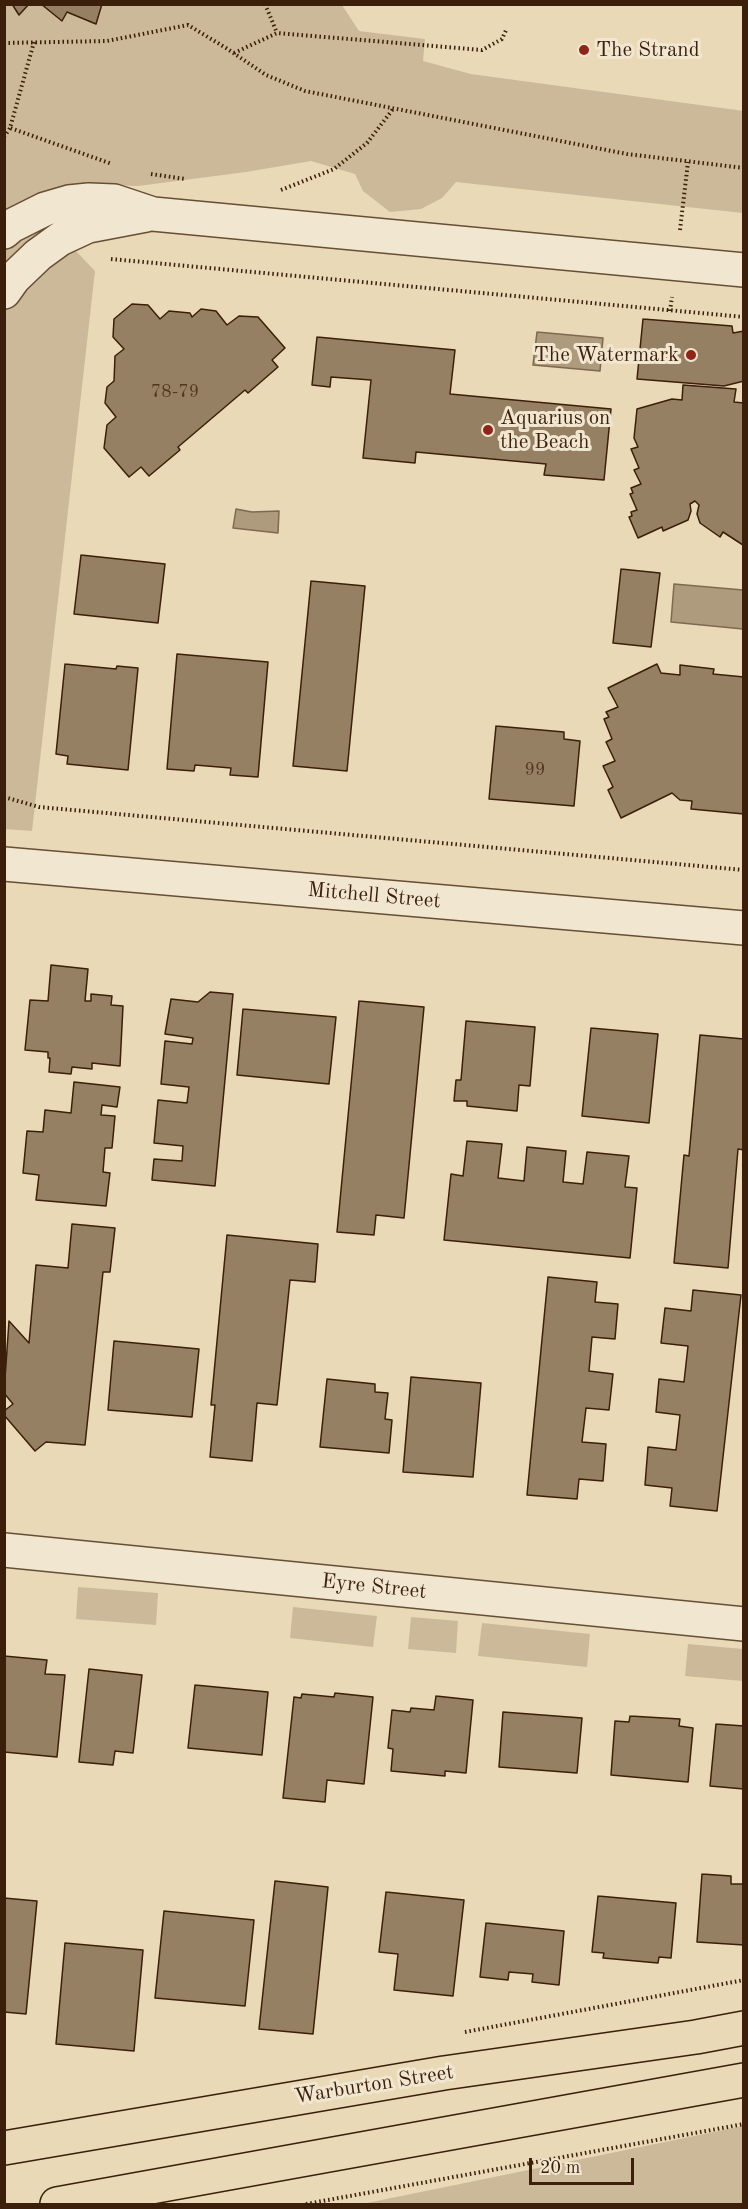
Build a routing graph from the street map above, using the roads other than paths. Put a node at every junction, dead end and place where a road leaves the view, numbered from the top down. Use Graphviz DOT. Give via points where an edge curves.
graph roads {
  1 [pos="153,214"];
  2 [pos="4,232"];
  3 [pos="744,270"];
  4 [pos="4,292"];
  5 [pos="4,864"];
  6 [pos="744,928"];
  7 [pos="4,1550"];
  8 [pos="744,1624"];
  9 [pos="744,2028"];
  10 [pos="696,2037"];
  11 [pos="744,2043"];
  12 [pos="744,2080"];
  13 [pos="4,2148"];
  14 [pos="57,2205"];
  1 -- 2 [label="street" via="114,201 69,202 45,209"];
  1 -- 3 [label="street"];
  1 -- 4 [label="street" via="88,226 60,239 38,255"];
  5 -- 6 [label="street, Mitchell Street"];
  7 -- 8 [label="street, Eyre Street"];
  9 -- 10 [label="main road, Warburton Street"];
  10 -- 11 [label="main road"];
  10 -- 13 [label="main road, Warburton Street" via="444,2073"];
  12 -- 14 [label="main road"];
}
